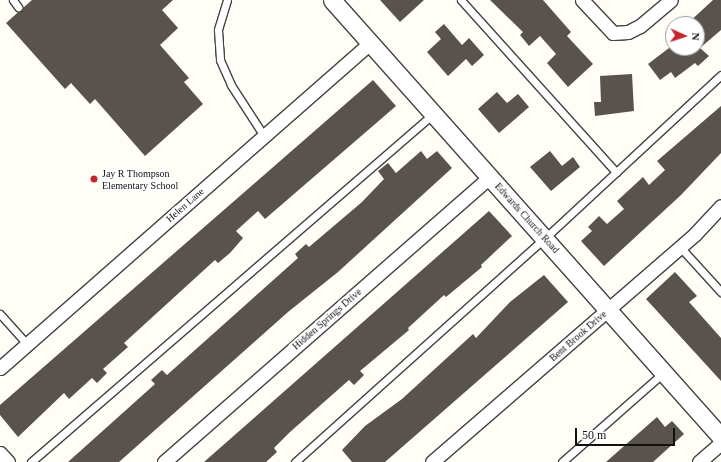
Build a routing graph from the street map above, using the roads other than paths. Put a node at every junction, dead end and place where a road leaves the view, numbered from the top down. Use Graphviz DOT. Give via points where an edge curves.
graph roads {
  1 [pos="13,0"];
  2 [pos="227,0"];
  3 [pos="332,0"];
  4 [pos="461,0"];
  5 [pos="582,0"];
  6 [pos="671,0"];
  7 [pos="18,7"];
  8 [pos="370,43"];
  9 [pos="721,75"];
  10 [pos="434,113"];
  11 [pos="264,136"];
  12 [pos="616,172"];
  13 [pos="490,177"];
  14 [pos="721,206"];
  15 [pos="545,238"];
  16 [pos="680,247"];
  17 [pos="721,292"];
  18 [pos="608,309"];
  19 [pos="0,314"];
  20 [pos="27,344"];
  21 [pos="0,368"];
  22 [pos="664,372"];
  23 [pos="721,437"];
  24 [pos="721,443"];
  25 [pos="0,453"];
  26 [pos="8,462"];
  27 [pos="31,462"];
  28 [pos="164,462"];
  29 [pos="295,462"];
  30 [pos="432,462"];
  31 [pos="562,462"];
  32 [pos="699,462"];
  1 -- 7 [label="lane"];
  2 -- 11 [label="lane" via="218,30 220,60 230,85"];
  3 -- 8 [label="street, Edwards Church Road"];
  4 -- 12 [label="lane"];
  5 -- 6 [label="street" via="613,33 628,32 640,26"];
  8 -- 10 [label="street, Edwards Church Road"];
  8 -- 11 [label="street, Helen Lane"];
  9 -- 12 [label="lane"];
  10 -- 13 [label="street, Edwards Church Road"];
  10 -- 27 [label="lane"];
  11 -- 20 [label="street, Helen Lane"];
  12 -- 15 [label="lane"];
  13 -- 15 [label="street, Edwards Church Road"];
  13 -- 28 [label="street, Hidden Springs Drive"];
  14 -- 16 [label="street, Bent Brook Drive"];
  15 -- 18 [label="street, Edwards Church Road"];
  15 -- 29 [label="lane"];
  16 -- 17 [label="lane"];
  16 -- 18 [label="street, Bent Brook Drive"];
  18 -- 22 [label="street, Edwards Church Road"];
  18 -- 30 [label="street, Bent Brook Drive"];
  19 -- 20 [label="lane"];
  20 -- 21 [label="street, Helen Lane"];
  22 -- 23 [label="street, Edwards Church Road"];
  22 -- 31 [label="lane"];
  24 -- 32 [label="street"];
  25 -- 26 [label="street"];
}
